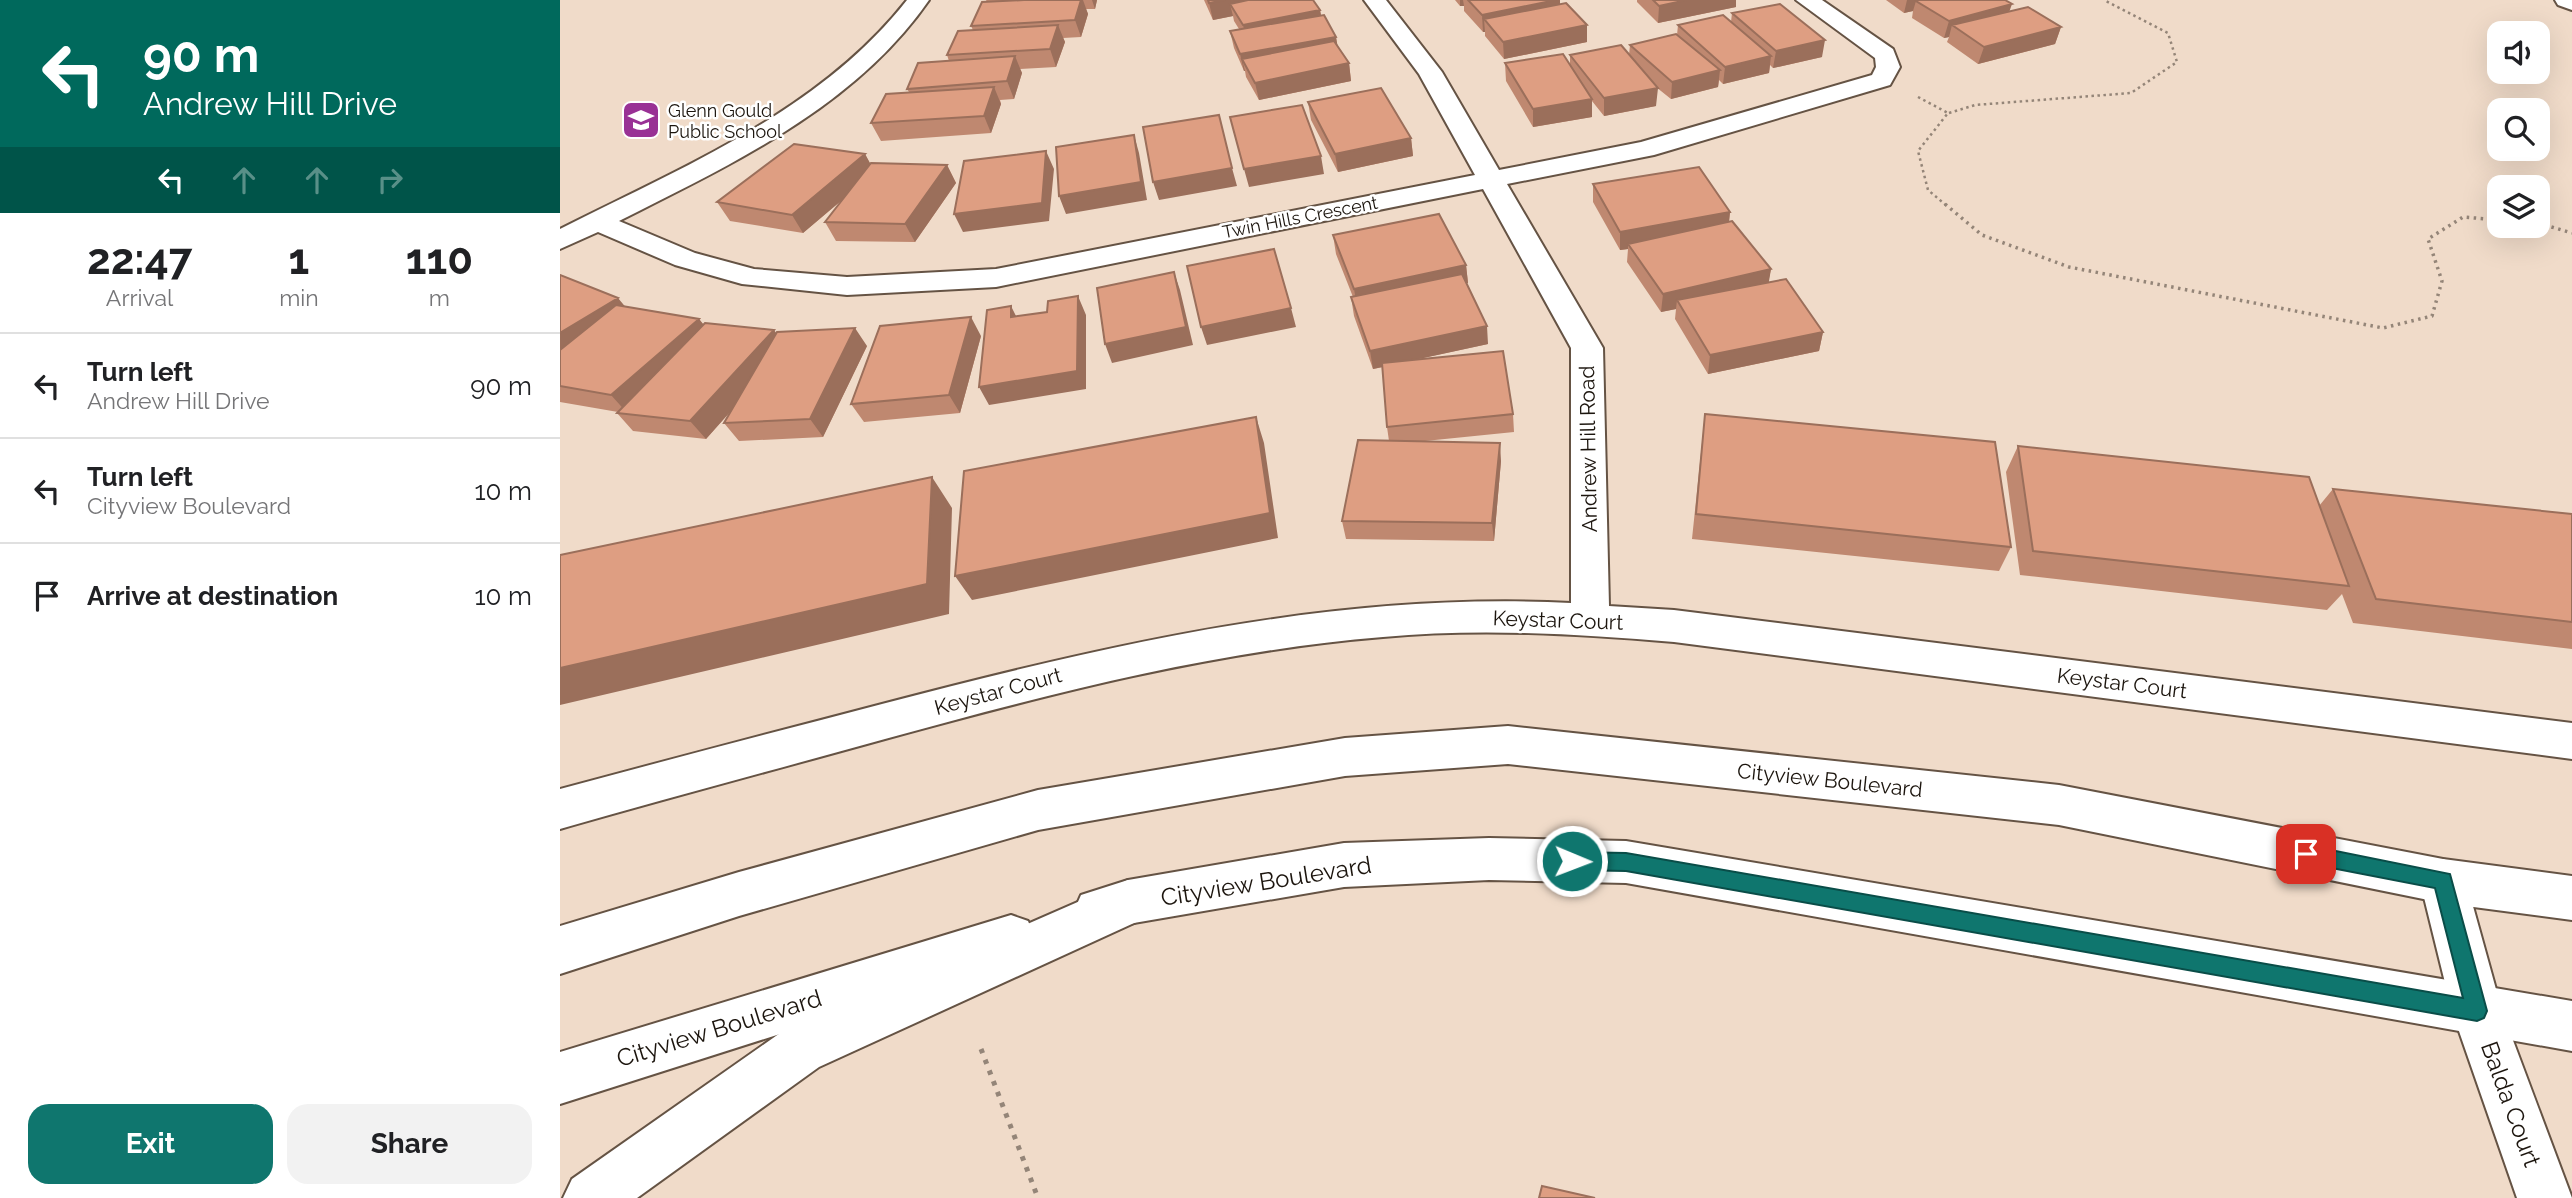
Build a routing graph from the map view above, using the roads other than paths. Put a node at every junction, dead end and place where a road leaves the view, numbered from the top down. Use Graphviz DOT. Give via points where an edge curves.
graph roads {
  1 [pos="918,0"];
  2 [pos="1374,0"];
  3 [pos="1807,0"];
  4 [pos="2566,0"];
  5 [pos="2572,3"];
  6 [pos="1490,179"];
  7 [pos="596,221"];
  8 [pos="560,240"];
  9 [pos="1590,619"];
  10 [pos="2572,741"];
  11 [pos="560,809"];
  12 [pos="2443,881"];
  13 [pos="2572,898"];
  14 [pos="1129,902"];
  15 [pos="560,950"];
  16 [pos="2477,1011"];
  17 [pos="2572,1026"];
  18 [pos="560,1078"];
  19 [pos="591,1198"];
  20 [pos="2545,1198"];
  1 -- 7 [label="main road" via="879,48 834,86 722,155"];
  2 -- 6 [label="main road, Andrew Hill Road" via="1430,72"];
  3 -- 6 [label="main road, Twin Hills Crescent" via="1885,54 1888,71 1881,80 1645,149"];
  4 -- 5 [label="main road"];
  6 -- 7 [label="main road, Twin Hills Crescent" via="996,278 847,286 752,278 719,270"];
  6 -- 9 [label="main road, Andrew Hill Road" via="1587,348"];
  7 -- 8 [label="main road"];
  9 -- 10 [label="main road, Keystar Court"];
  9 -- 11 [label="main road, Keystar Court" via="1383,621 1195,645 1073,671"];
  12 -- 13 [label="main road, Cityview Boulevard"];
  12 -- 15 [label="main road, Cityview Boulevard" via="2059,806 1508,745 1345,757 1038,810"];
  12 -- 16 [label="main road, Balda Court"];
  14 -- 16 [label="main road, Cityview Boulevard" via="1344,864 1489,859 1626,862"];
  14 -- 18 [label="main road, Cityview Boulevard"];
  14 -- 19 [label="main road" via="801,1049"];
  16 -- 17 [label="main road, Cityview Boulevard"];
  16 -- 20 [label="main road, Balda Court"];
}
